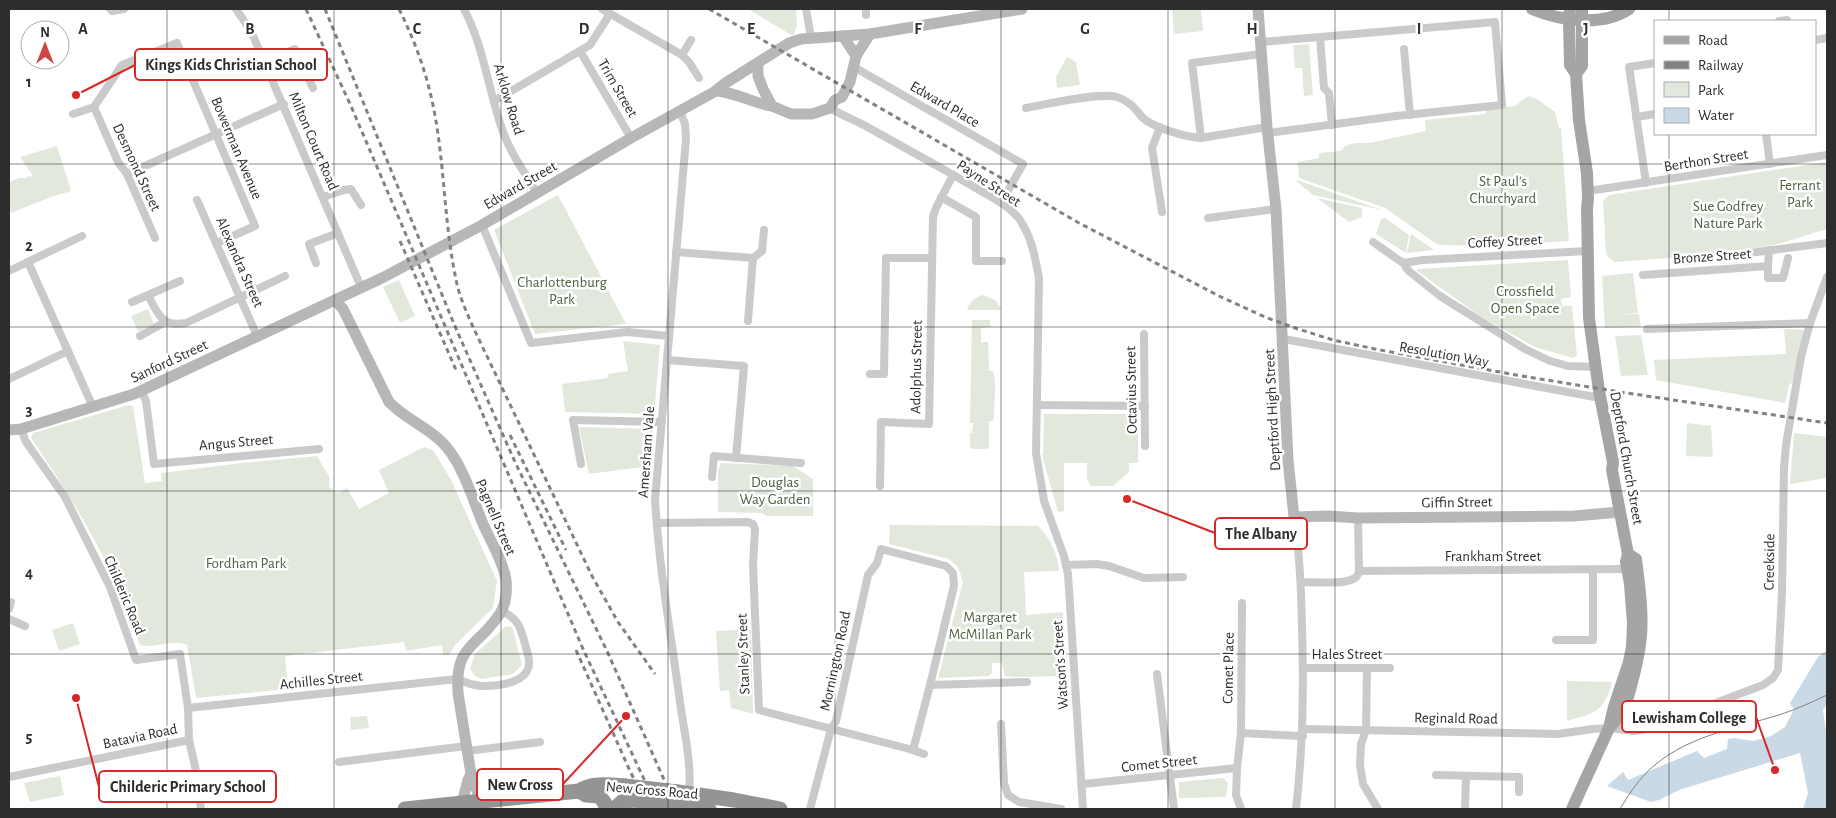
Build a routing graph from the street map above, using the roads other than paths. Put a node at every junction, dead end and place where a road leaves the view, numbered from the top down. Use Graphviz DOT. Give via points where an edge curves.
graph roads {
  1 [pos="110,9"];
  2 [pos="124,9"];
  3 [pos="236,9"];
  4 [pos="464,9"];
  5 [pos="602,9"];
  6 [pos="806,9"];
  7 [pos="1022,9"];
  8 [pos="1258,9"];
  9 [pos="1532,9"];
  10 [pos="1629,9"];
  11 [pos="610,14"];
  12 [pos="1574,15"];
  13 [pos="1554,16"];
  14 [pos="870,34"];
  15 [pos="844,36"];
  16 [pos="811,37"];
  17 [pos="1320,37"];
  18 [pos="691,40"];
  19 [pos="1260,42"];
  20 [pos="1404,49"];
  21 [pos="580,51"];
  22 [pos="1261,54"];
  23 [pos="682,56"];
  24 [pos="264,61"];
  25 [pos="1570,62"];
  26 [pos="1654,63"];
  27 [pos="758,64"];
  28 [pos="854,65"];
  29 [pos="1576,74"];
  30 [pos="699,78"];
  31 [pos="313,88"];
  32 [pos="717,91"];
  33 [pos="494,101"];
  34 [pos="284,104"];
  35 [pos="833,104"];
  36 [pos="772,106"];
  37 [pos="94,107"];
  38 [pos="1026,108"];
  39 [pos="680,111"];
  40 [pos="72,114"];
  41 [pos="1654,114"];
  42 [pos="1410,115"];
  43 [pos="1636,117"];
  44 [pos="1332,125"];
  45 [pos="1160,127"];
  46 [pos="1268,130"];
  47 [pos="216,134"];
  48 [pos="1766,135"];
  49 [pos="631,138"];
  50 [pos="1201,138"];
  51 [pos="1827,155"];
  52 [pos="1770,164"];
  53 [pos="127,174"];
  54 [pos="953,175"];
  55 [pos="1646,183"];
  56 [pos="1588,191"];
  57 [pos="537,193"];
  58 [pos="323,197"];
  59 [pos="941,197"];
  60 [pos="198,200"];
  61 [pos="1001,203"];
  62 [pos="361,206"];
  63 [pos="1276,208"];
  64 [pos="1162,212"];
  65 [pos="1208,218"];
  66 [pos="482,225"];
  67 [pos="764,230"];
  68 [pos="338,233"];
  69 [pos="82,236"];
  70 [pos="155,238"];
  71 [pos="1373,242"];
  72 [pos="217,243"];
  73 [pos="1827,243"];
  74 [pos="1769,250"];
  75 [pos="1587,251"];
  76 [pos="676,252"];
  77 [pos="753,258"];
  78 [pos="932,258"];
  79 [pos="1788,258"];
  80 [pos="1002,261"];
  81 [pos="1687,261"];
  82 [pos="28,262"];
  83 [pos="316,263"];
  84 [pos="1405,263"];
  85 [pos="1768,266"];
  86 [pos="9,272"];
  87 [pos="1643,275"];
  88 [pos="285,276"];
  89 [pos="1827,278"];
  90 [pos="180,281"];
  91 [pos="361,287"];
  92 [pos="148,295"];
  93 [pos="240,298"];
  94 [pos="335,300"];
  95 [pos="132,302"];
  96 [pos="748,321"];
  97 [pos="165,322"];
  98 [pos="1810,323"];
  99 [pos="1647,330"];
  100 [pos="1144,334"];
  101 [pos="140,336"];
  102 [pos="257,336"];
  103 [pos="669,336"];
  104 [pos="1284,339"];
  105 [pos="68,351"];
  106 [pos="667,360"];
  107 [pos="1595,367"];
  108 [pos="870,374"];
  109 [pos="9,379"];
  110 [pos="144,396"];
  111 [pos="1600,398"];
  112 [pos="1037,405"];
  113 [pos="1145,406"];
  114 [pos="93,408"];
  115 [pos="662,422"];
  116 [pos="21,429"];
  117 [pos="9,430"];
  118 [pos="1145,446"];
  119 [pos="320,449"];
  120 [pos="736,458"];
  121 [pos="581,464"];
  122 [pos="801,464"];
  123 [pos="712,477"];
  124 [pos="880,486"];
  125 [pos="1620,512"];
  126 [pos="1294,517"];
  127 [pos="1051,520"];
  128 [pos="657,523"];
  129 [pos="1358,523"];
  130 [pos="1628,554"];
  131 [pos="1066,564"];
  132 [pos="1627,569"];
  133 [pos="1592,570"];
  134 [pos="1359,571"];
  135 [pos="1184,577"];
  136 [pos="1301,582"];
  137 [pos="1242,602"];
  138 [pos="502,611"];
  139 [pos="9,619"];
  140 [pos="25,626"];
  141 [pos="1556,640"];
  142 [pos="1304,668"];
  143 [pos="1367,668"];
  144 [pos="1390,668"];
  145 [pos="1157,674"];
  146 [pos="457,679"];
  147 [pos="1027,682"];
  148 [pos="930,685"];
  149 [pos="188,708"];
  150 [pos="1001,724"];
  151 [pos="1609,728"];
  152 [pos="831,729"];
  153 [pos="1366,730"];
  154 [pos="1303,732"];
  155 [pos="1241,733"];
  156 [pos="189,740"];
  157 [pos="540,742"];
  158 [pos="467,749"];
  159 [pos="913,750"];
  160 [pos="924,754"];
  161 [pos="339,762"];
  162 [pos="1237,768"];
  163 [pos="471,774"];
  164 [pos="1170,775"];
  165 [pos="1436,775"];
  166 [pos="1466,776"];
  167 [pos="9,777"];
  168 [pos="1083,784"];
  169 [pos="579,792"];
  170 [pos="1519,792"];
  171 [pos="687,798"];
  172 [pos="481,801"];
  173 [pos="462,803"];
  174 [pos="201,809"];
  175 [pos="405,809"];
  176 [pos="607,809"];
  177 [pos="614,809"];
  178 [pos="709,809"];
  179 [pos="780,809"];
  180 [pos="810,809"];
  181 [pos="1061,809"];
  182 [pos="1083,809"];
  183 [pos="1174,809"];
  184 [pos="1241,809"];
  185 [pos="1296,809"];
  186 [pos="1378,809"];
  187 [pos="1466,809"];
  188 [pos="1572,809"];
  1 -- 2 [label="street"];
  3 -- 24 [label="street, Milton Court Road" via="251,31"];
  4 -- 33 [label="street, Arklow Road"];
  5 -- 11 [label="street"];
  6 -- 16 [label="street"];
  7 -- 14 [label="street, Edward Street"];
  8 -- 19 [label="street, Deptford High Street"];
  9 -- 13 [label="main road"];
  10 -- 12 [label="main road" via="1620,15 1590,20"];
  11 -- 21 [label="street, Trim Street" via="595,39"];
  11 -- 23 [label="street"];
  12 -- 13 [label="main road"];
  12 -- 25 [label="main road"];
  12 -- 29 [label="main road" via="1582,66"];
  13 -- 25 [label="main road" via="1562,26 1564,55"];
  14 -- 15 [label="street, Edward Street"];
  14 -- 28 [label="street"];
  15 -- 16 [label="street, Edward Street"];
  15 -- 28 [label="street"];
  16 -- 27 [label="street, Edward Street" via="789,43"];
  17 -- 19 [label="street"];
  17 -- 42 [label="street" via="1495,22 1502,105"];
  17 -- 44 [label="street" via="1324,88 1329,93"];
  18 -- 23 [label="street"];
  19 -- 22 [label="street, Deptford High Street"];
  20 -- 42 [label="street"];
  21 -- 33 [label="street, Trim Street"];
  21 -- 49 [label="street, Trim Street"];
  22 -- 46 [label="street, Deptford High Street"];
  22 -- 50 [label="street" via="1192,64"];
  23 -- 30 [label="street" via="690,62"];
  24 -- 31 [label="street" via="295,49"];
  24 -- 34 [label="street, Milton Court Road"];
  25 -- 29 [label="main road"];
  26 -- 43 [label="street, Berthon Street" via="1629,67"];
  27 -- 32 [label="street, Edward Street"];
  27 -- 36 [label="street" via="758,76"];
  28 -- 35 [label="street" via="836,92"];
  28 -- 61 [label="street, Edward Place" via="1023,164"];
  29 -- 56 [label="main road"];
  32 -- 36 [label="street" via="731,92"];
  32 -- 39 [label="street, Edward Street"];
  33 -- 57 [label="street, Arklow Road" via="507,141"];
  34 -- 47 [label="street"];
  34 -- 58 [label="street, Milton Court Road"];
  35 -- 36 [label="street" via="822,112 801,115"];
  35 -- 54 [label="street, Payne Street" via="844,117 861,123"];
  37 -- 40 [label="street"];
  37 -- 47 [label="street, Bowerman Avenue" via="122,65 178,43"];
  37 -- 53 [label="street, Desmond Street" via="118,162"];
  38 -- 45 [label="street" via="1107,95 1125,100 1151,124"];
  39 -- 49 [label="street, Edward Street"];
  39 -- 76 [label="street, Amersham Vale" via="686,138"];
  41 -- 43 [label="street"];
  42 -- 44 [label="street"];
  43 -- 55 [label="street, Berthon Street"];
  44 -- 46 [label="street"];
  45 -- 50 [label="street" via="1191,138"];
  45 -- 64 [label="street" via="1152,148"];
  46 -- 50 [label="street"];
  46 -- 63 [label="street, Deptford High Street"];
  47 -- 53 [label="street"];
  47 -- 72 [label="street, Bowerman Avenue" via="255,226"];
  48 -- 52 [label="street, Berthon Street"];
  49 -- 57 [label="street, Edward Street"];
  51 -- 52 [label="street, Berthon Street"];
  52 -- 55 [label="street, Berthon Street"];
  53 -- 70 [label="street, Desmond Street"];
  54 -- 59 [label="street, Adolphus Street"];
  54 -- 61 [label="street, Payne Street"];
  55 -- 56 [label="street, Berthon Street"];
  56 -- 75 [label="main road, Deptford Church Street"];
  57 -- 66 [label="street, Edward Street"];
  58 -- 62 [label="street" via="351,190"];
  58 -- 68 [label="street, Milton Court Road"];
  59 -- 78 [label="street, Adolphus Street" via="933,217"];
  59 -- 80 [label="street" via="976,217 976,261"];
  60 -- 72 [label="street, Alexandra Street"];
  61 -- 112 [label="street, Payne Street" via="1019,218 1035,252 1039,278"];
  63 -- 65 [label="street"];
  63 -- 104 [label="street, Deptford High Street"];
  66 -- 91 [label="street, Edward Street"];
  66 -- 103 [label="street" via="531,343 627,332"];
  67 -- 77 [label="street" via="762,251"];
  68 -- 83 [label="street" via="308,244"];
  68 -- 91 [label="street, Milton Court Road"];
  69 -- 82 [label="street"];
  71 -- 84 [label="street"];
  72 -- 93 [label="street, Alexandra Street"];
  73 -- 74 [label="street, Bronze Street"];
  74 -- 81 [label="street, Bronze Street"];
  74 -- 85 [label="street, Bronze Street"];
  75 -- 84 [label="street, Coffey Street"];
  75 -- 107 [label="main road, Deptford Church Street" via="1589,318"];
  76 -- 77 [label="street"];
  76 -- 103 [label="street, Amersham Vale"];
  77 -- 96 [label="street"];
  78 -- 108 [label="street" via="886,258 884,374"];
  78 -- 124 [label="street, Adolphus Street" via="929,424 881,422"];
  79 -- 85 [label="street" via="1783,278 1768,278"];
  82 -- 86 [label="street"];
  82 -- 105 [label="street"];
  84 -- 107 [label="street" via="1410,272 1440,296 1525,349 1568,366"];
  85 -- 87 [label="street, Bronze Street"];
  88 -- 93 [label="street"];
  89 -- 98 [label="street, Creekside"];
  90 -- 92 [label="street"];
  91 -- 94 [label="street, Edward Street"];
  92 -- 95 [label="street"];
  92 -- 97 [label="street" via="158,316"];
  93 -- 97 [label="street" via="186,323"];
  93 -- 102 [label="street, Alexandra Street"];
  94 -- 102 [label="street, Sanford Street"];
  94 -- 138 [label="street, Pagnell Street" via="343,309 389,402 398,412 440,440 456,462 503,569 506,597"];
  97 -- 101 [label="street"];
  98 -- 99 [label="street"];
  98 -- 151 [label="street, Creekside" via="1801,356 1784,461 1783,584 1778,670 1763,684 1647,728 1634,731"];
  100 -- 113 [label="street, Octavius Street"];
  102 -- 110 [label="street, Sanford Street"];
  103 -- 106 [label="street, Amersham Vale"];
  104 -- 111 [label="street, Resolution Way"];
  104 -- 126 [label="street, Deptford High Street" via="1288,460"];
  105 -- 109 [label="street"];
  105 -- 114 [label="street"];
  106 -- 115 [label="street, Amersham Vale"];
  106 -- 120 [label="street" via="744,366"];
  107 -- 111 [label="main road, Deptford Church Street"];
  110 -- 114 [label="street, Sanford Street" via="125,397"];
  110 -- 119 [label="street, Angus Street" via="154,464"];
  111 -- 125 [label="main road, Deptford Church Street"];
  112 -- 113 [label="street"];
  112 -- 127 [label="street, Payne Street" via="1036,453 1044,501"];
  113 -- 118 [label="street, Octavius Street"];
  114 -- 116 [label="street, Sanford Street"];
  115 -- 121 [label="street" via="573,420"];
  115 -- 128 [label="street, Amersham Vale" via="655,500"];
  116 -- 117 [label="street, Sanford Street"];
  116 -- 149 [label="street, Childeric Road" via="26,442 64,498 110,587 136,660 180,654"];
  120 -- 122 [label="street"];
  120 -- 123 [label="street" via="714,456"];
  125 -- 129 [label="street, Giffin Street"];
  125 -- 130 [label="main road, Deptford Church Street"];
  126 -- 129 [label="street, Giffin Street" via="1328,516"];
  126 -- 136 [label="street, Deptford High Street"];
  127 -- 131 [label="street, Watson's Street"];
  128 -- 152 [label="street, Stanley Street" via="753,524 759,710"];
  128 -- 171 [label="street, Amersham Vale" via="684,722 690,778"];
  129 -- 134 [label="street"];
  130 -- 132 [label="main road, Deptford Church Street"];
  130 -- 151 [label="main road, Deptford Church Street" via="1636,559 1640,591 1639,656 1625,707"];
  131 -- 135 [label="street" via="1109,566 1144,578"];
  131 -- 168 [label="street, Watson's Street"];
  132 -- 133 [label="street, Frankham Street"];
  132 -- 151 [label="main road, Deptford Church Street" via="1632,647"];
  133 -- 134 [label="street, Frankham Street"];
  133 -- 141 [label="street" via="1592,640"];
  134 -- 136 [label="street, Frankham Street" via="1354,579 1349,580"];
  136 -- 142 [label="street, Deptford High Street"];
  137 -- 155 [label="street, Comet Place"];
  138 -- 146 [label="street" via="464,653"];
  138 -- 146 [label="street" via="515,618 521,629 528,656 527,671 510,683 480,686"];
  139 -- 140 [label="street"];
  142 -- 143 [label="street, Hales Street"];
  142 -- 154 [label="street, Deptford High Street"];
  143 -- 144 [label="street, Hales Street"];
  143 -- 153 [label="street"];
  145 -- 164 [label="street"];
  146 -- 149 [label="street, Achilles Street"];
  146 -- 158 [label="street"];
  147 -- 148 [label="street"];
  148 -- 152 [label="street, Mornington Road" via="954,586 953,572 946,566 881,549 868,576 836,721"];
  148 -- 159 [label="street"];
  149 -- 156 [label="street, Childeric Road"];
  150 -- 181 [label="street" via="1004,784 1008,794 1019,802"];
  151 -- 153 [label="street, Reginald Road" via="1558,734"];
  151 -- 188 [label="main road, Deptford Church Street"];
  152 -- 159 [label="street, Stanley Street"];
  152 -- 180 [label="street, Mornington Road"];
  153 -- 154 [label="street, Reginald Road"];
  153 -- 186 [label="street" via="1361,744 1361,775 1367,793"];
  154 -- 155 [label="street"];
  154 -- 185 [label="street, Deptford High Street"];
  155 -- 162 [label="street"];
  156 -- 167 [label="street, Batavia Road"];
  156 -- 174 [label="street, Childeric Road"];
  157 -- 158 [label="street"];
  158 -- 161 [label="street"];
  158 -- 163 [label="street"];
  159 -- 160 [label="street, Stanley Street"];
  162 -- 164 [label="street, Comet Street"];
  162 -- 184 [label="street" via="1236,795"];
  163 -- 172 [label="street"];
  163 -- 173 [label="street"];
  164 -- 168 [label="street, Comet Street"];
  164 -- 183 [label="street"];
  165 -- 166 [label="street"];
  166 -- 170 [label="street" via="1519,777"];
  166 -- 187 [label="street"];
  168 -- 182 [label="street, Watson's Street"];
  169 -- 171 [label="highway, New Cross Road, bridge" via="585,787 612,785"];
  169 -- 172 [label="highway, New Cross Road"];
  169 -- 176 [label="highway" via="599,796"];
  171 -- 177 [label="highway, New Cross Road, bridge" via="623,801"];
  171 -- 178 [label="highway, New Cross Road"];
  171 -- 179 [label="highway, New Cross Road" via="734,800"];
  172 -- 173 [label="highway, New Cross Road"];
  173 -- 175 [label="highway, New Cross Road"];
}
